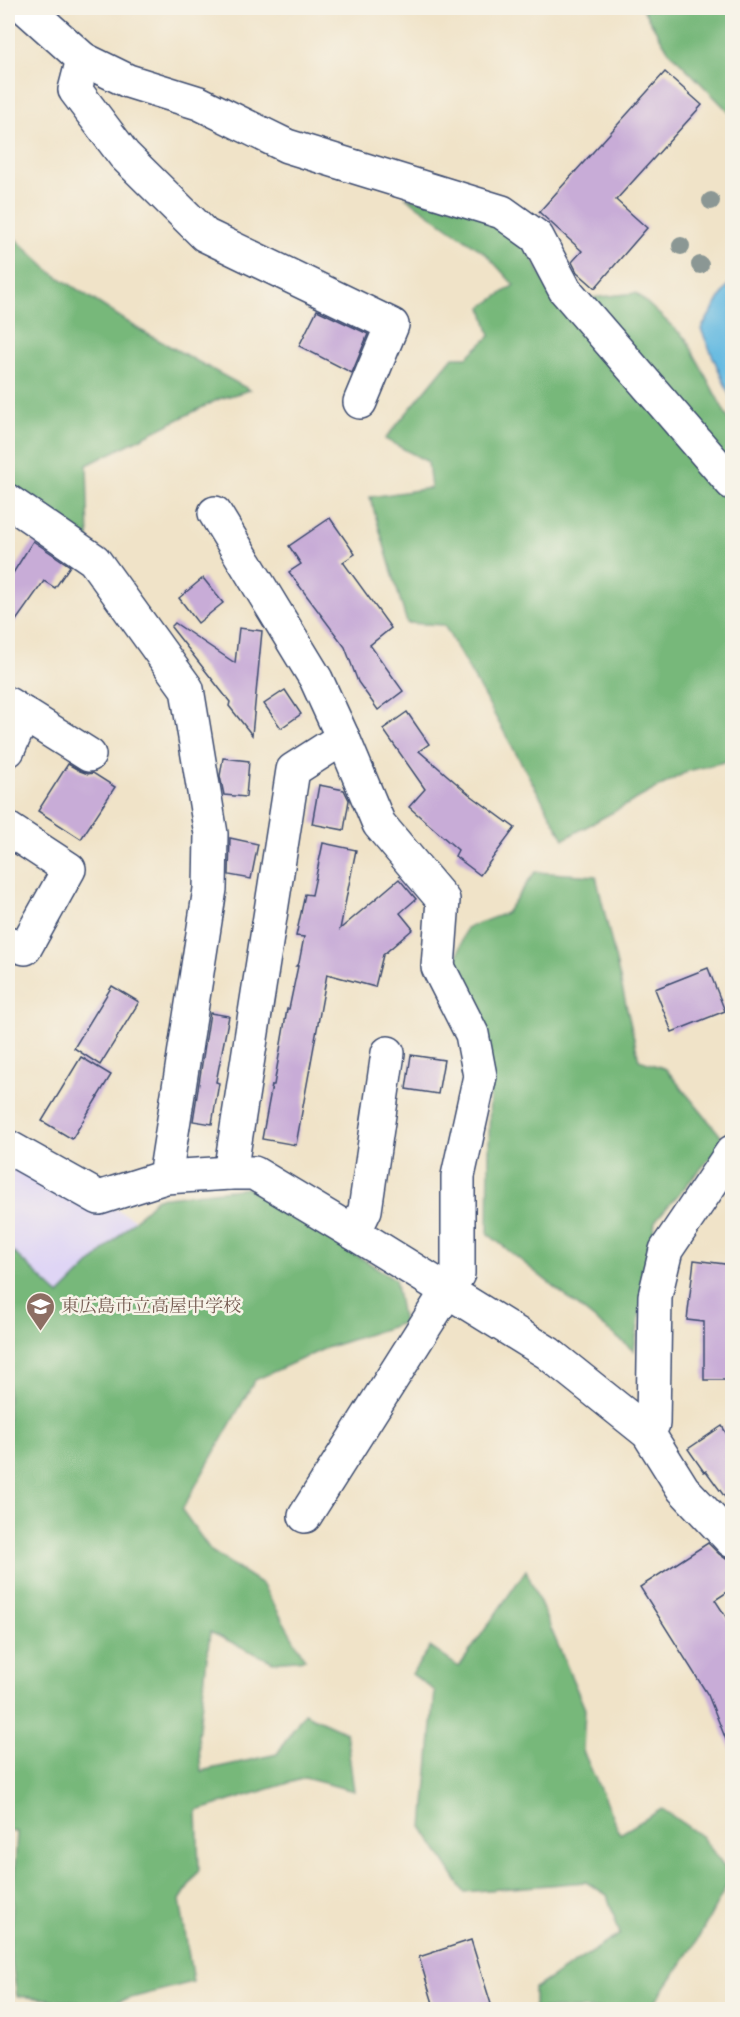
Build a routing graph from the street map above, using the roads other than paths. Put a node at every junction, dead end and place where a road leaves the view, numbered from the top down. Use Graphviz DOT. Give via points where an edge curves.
graph roads {
  1 [pos="26,8"];
  2 [pos="83,59"];
  3 [pos="360,402"];
  4 [pos="732,483"];
  5 [pos="8,501"];
  6 [pos="215,513"];
  7 [pos="16,709"];
  8 [pos="343,738"];
  9 [pos="8,750"];
  10 [pos="89,755"];
  11 [pos="8,829"];
  12 [pos="8,943"];
  13 [pos="388,1053"];
  14 [pos="8,1147"];
  15 [pos="732,1152"];
  16 [pos="230,1173"];
  17 [pos="165,1177"];
  18 [pos="354,1233"];
  19 [pos="448,1290"];
  20 [pos="648,1433"];
  21 [pos="305,1516"];
  22 [pos="732,1541"];
  1 -- 2 [label="street"];
  2 -- 3 [label="street" via="75,90 124,155 205,235 392,325"];
  2 -- 4 [label="street" via="128,81 199,103 287,146 502,212 537,237 565,290"];
  5 -- 17 [label="street" via="94,560 187,689 211,834 210,889"];
  6 -- 8 [label="street" via="316,679"];
  7 -- 9 [label="street"];
  7 -- 10 [label="street"];
  8 -- 16 [label="street" via="293,771"];
  8 -- 19 [label="street" via="379,824 443,900 438,967 472,1035 480,1076 458,1176 458,1274"];
  11 -- 12 [label="street" via="69,869 25,948"];
  13 -- 18 [label="street" via="365,1210"];
  14 -- 17 [label="street" via="99,1198"];
  15 -- 20 [label="street" via="666,1250 655,1296 653,1424"];
  16 -- 17 [label="street"];
  16 -- 18 [label="street" via="254,1173"];
  18 -- 19 [label="street"];
  19 -- 20 [label="street" via="548,1353"];
  19 -- 21 [label="street"];
  20 -- 22 [label="street" via="682,1489"];
}
